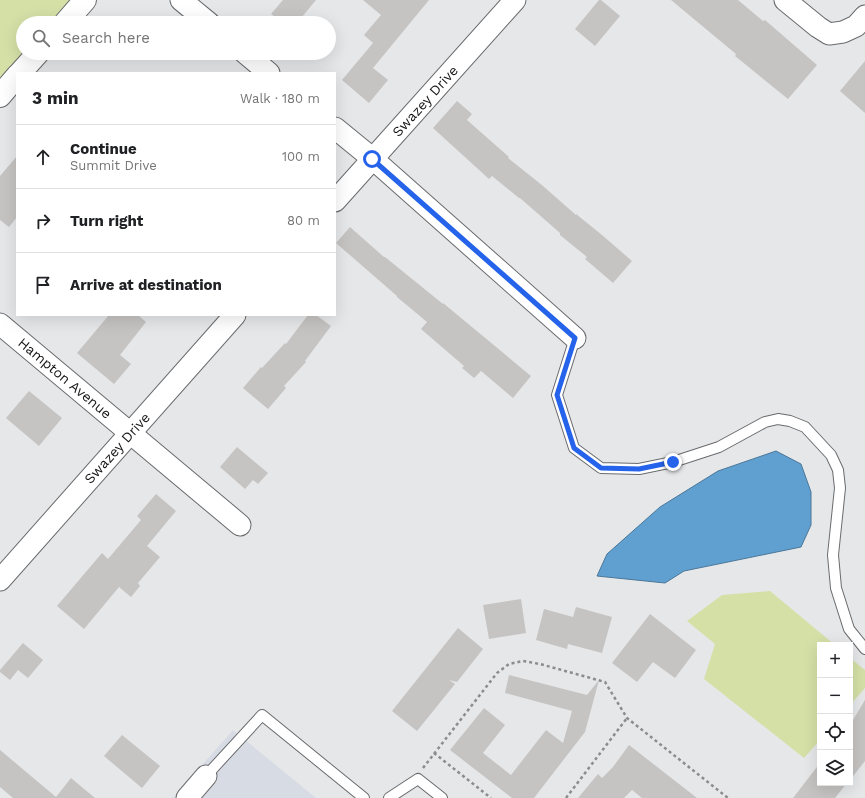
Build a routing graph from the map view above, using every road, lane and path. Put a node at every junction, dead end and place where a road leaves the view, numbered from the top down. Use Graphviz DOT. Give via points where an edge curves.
graph roads {
  1 [pos="85,0"];
  2 [pos="181,0"];
  3 [pos="516,0"];
  4 [pos="785,0"];
  5 [pos="71,16"];
  6 [pos="200,16"];
  7 [pos="865,16"];
  8 [pos="32,60"];
  9 [pos="253,60"];
  10 [pos="21,72"];
  11 [pos="268,72"];
  12 [pos="16,77"];
  13 [pos="0,96"];
  14 [pos="336,129"];
  15 [pos="372,159"];
  16 [pos="336,200"];
  17 [pos="234,316"];
  18 [pos="0,324"];
  19 [pos="575,338"];
  20 [pos="131,433"];
  21 [pos="240,525"];
  22 [pos="0,580"];
  23 [pos="865,649"];
  24 [pos="627,718"];
  25 [pos="434,753"];
  26 [pos="206,776"];
  27 [pos="418,779"];
  28 [pos="187,798"];
  29 [pos="364,798"];
  30 [pos="389,798"];
  31 [pos="442,798"];
  32 [pos="490,798"];
  33 [pos="566,798"];
  34 [pos="728,798"];
  1 -- 5 [label="main road"];
  2 -- 6 [label="street"];
  3 -- 15 [label="street, Swazey Drive"];
  4 -- 7 [label="street" via="828,34 843,32 856,26"];
  8 -- 10 [label="main road"];
  9 -- 11 [label="street"];
  12 -- 13 [label="main road"];
  14 -- 15 [label="street"];
  15 -- 16 [label="street, Swazey Drive"];
  15 -- 19 [label="street"];
  17 -- 20 [label="street, Swazey Drive"];
  18 -- 20 [label="street, Hampton Avenue"];
  19 -- 23 [label="lane" via="557,395 574,448 601,468 639,469 673,462 719,447 765,422 778,419 805,428 831,455 838,470 840,488 834,555 836,588 849,629"];
  20 -- 21 [label="street, Hampton Avenue"];
  20 -- 22 [label="street, Swazey Drive"];
  24 -- 25 [label="path" via="604,682 523,661 509,664 496,672"];
  24 -- 33 [label="path"];
  24 -- 34 [label="path"];
  25 -- 27 [label="path" via="424,765"];
  25 -- 32 [label="path"];
  26 -- 28 [label="street"];
  26 -- 29 [label="lane" via="262,715"];
  27 -- 30 [label="lane"];
  27 -- 31 [label="lane"];
}
